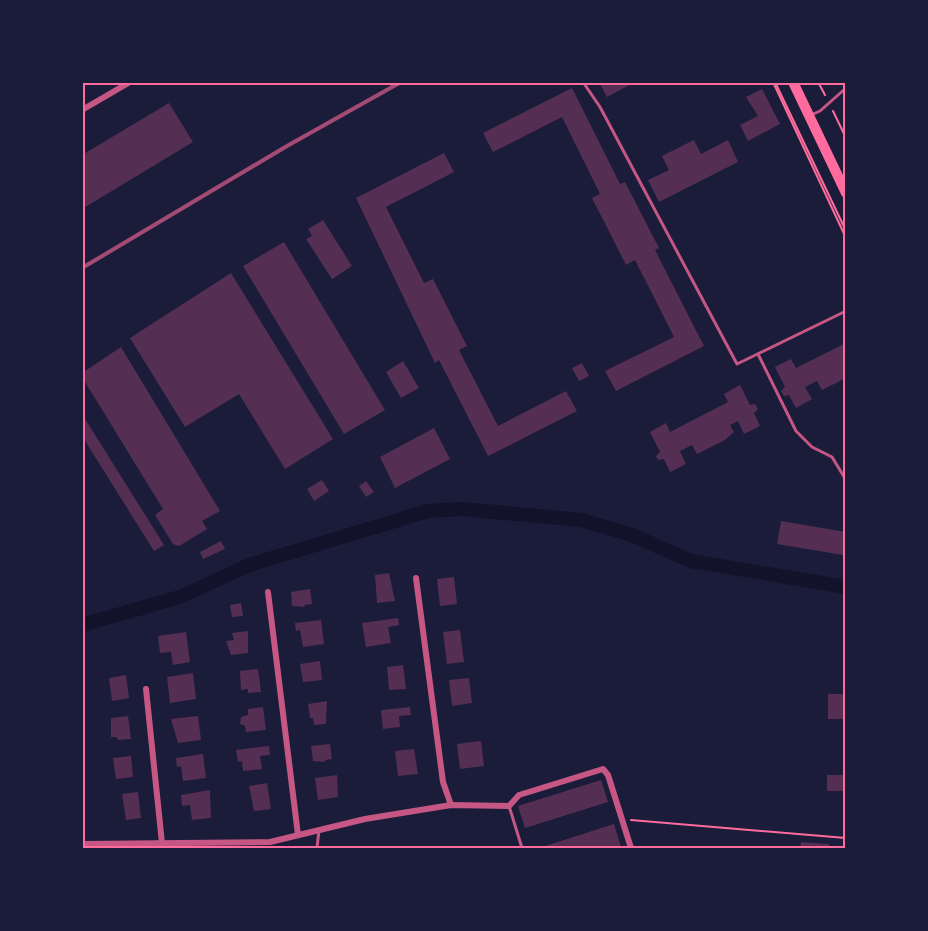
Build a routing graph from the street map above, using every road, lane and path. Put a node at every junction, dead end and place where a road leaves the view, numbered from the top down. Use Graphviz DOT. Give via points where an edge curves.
graph roads {
  1 [pos="130,82"];
  2 [pos="583,82"];
  3 [pos="774,82"];
  4 [pos="793,82"];
  5 [pos="119,85"];
  6 [pos="846,88"];
  7 [pos="82,110"];
  8 [pos="809,116"];
  9 [pos="846,193"];
  10 [pos="846,231"];
  11 [pos="846,238"];
  12 [pos="846,311"];
  13 [pos="758,354"];
  14 [pos="846,480"];
  15 [pos="416,578"];
  16 [pos="268,592"];
  17 [pos="146,689"];
  18 [pos="451,806"];
  19 [pos="509,806"];
  20 [pos="622,819"];
  21 [pos="319,830"];
  22 [pos="298,835"];
  23 [pos="846,838"];
  24 [pos="162,843"];
  25 [pos="82,844"];
  26 [pos="317,849"];
  27 [pos="522,849"];
  28 [pos="631,849"];
  1 -- 5 [label="street"];
  2 -- 13 [label="lane" via="600,107 736,364"];
  3 -- 10 [label="path"];
  3 -- 11 [label="path"];
  4 -- 8 [label="main road"];
  5 -- 7 [label="street"];
  6 -- 8 [label="lane"];
  8 -- 9 [label="main road"];
  12 -- 13 [label="lane"];
  13 -- 14 [label="lane" via="796,430 812,447 832,457"];
  15 -- 18 [label="street" via="443,782"];
  16 -- 22 [label="street"];
  17 -- 24 [label="street"];
  18 -- 19 [label="street"];
  18 -- 21 [label="street"];
  19 -- 20 [label="street" via="519,795 603,769 609,775"];
  19 -- 27 [label="lane"];
  20 -- 23 [label="path"];
  20 -- 28 [label="street"];
  21 -- 22 [label="street"];
  21 -- 26 [label="lane"];
  22 -- 24 [label="street" via="270,842"];
  24 -- 25 [label="street"];
}
